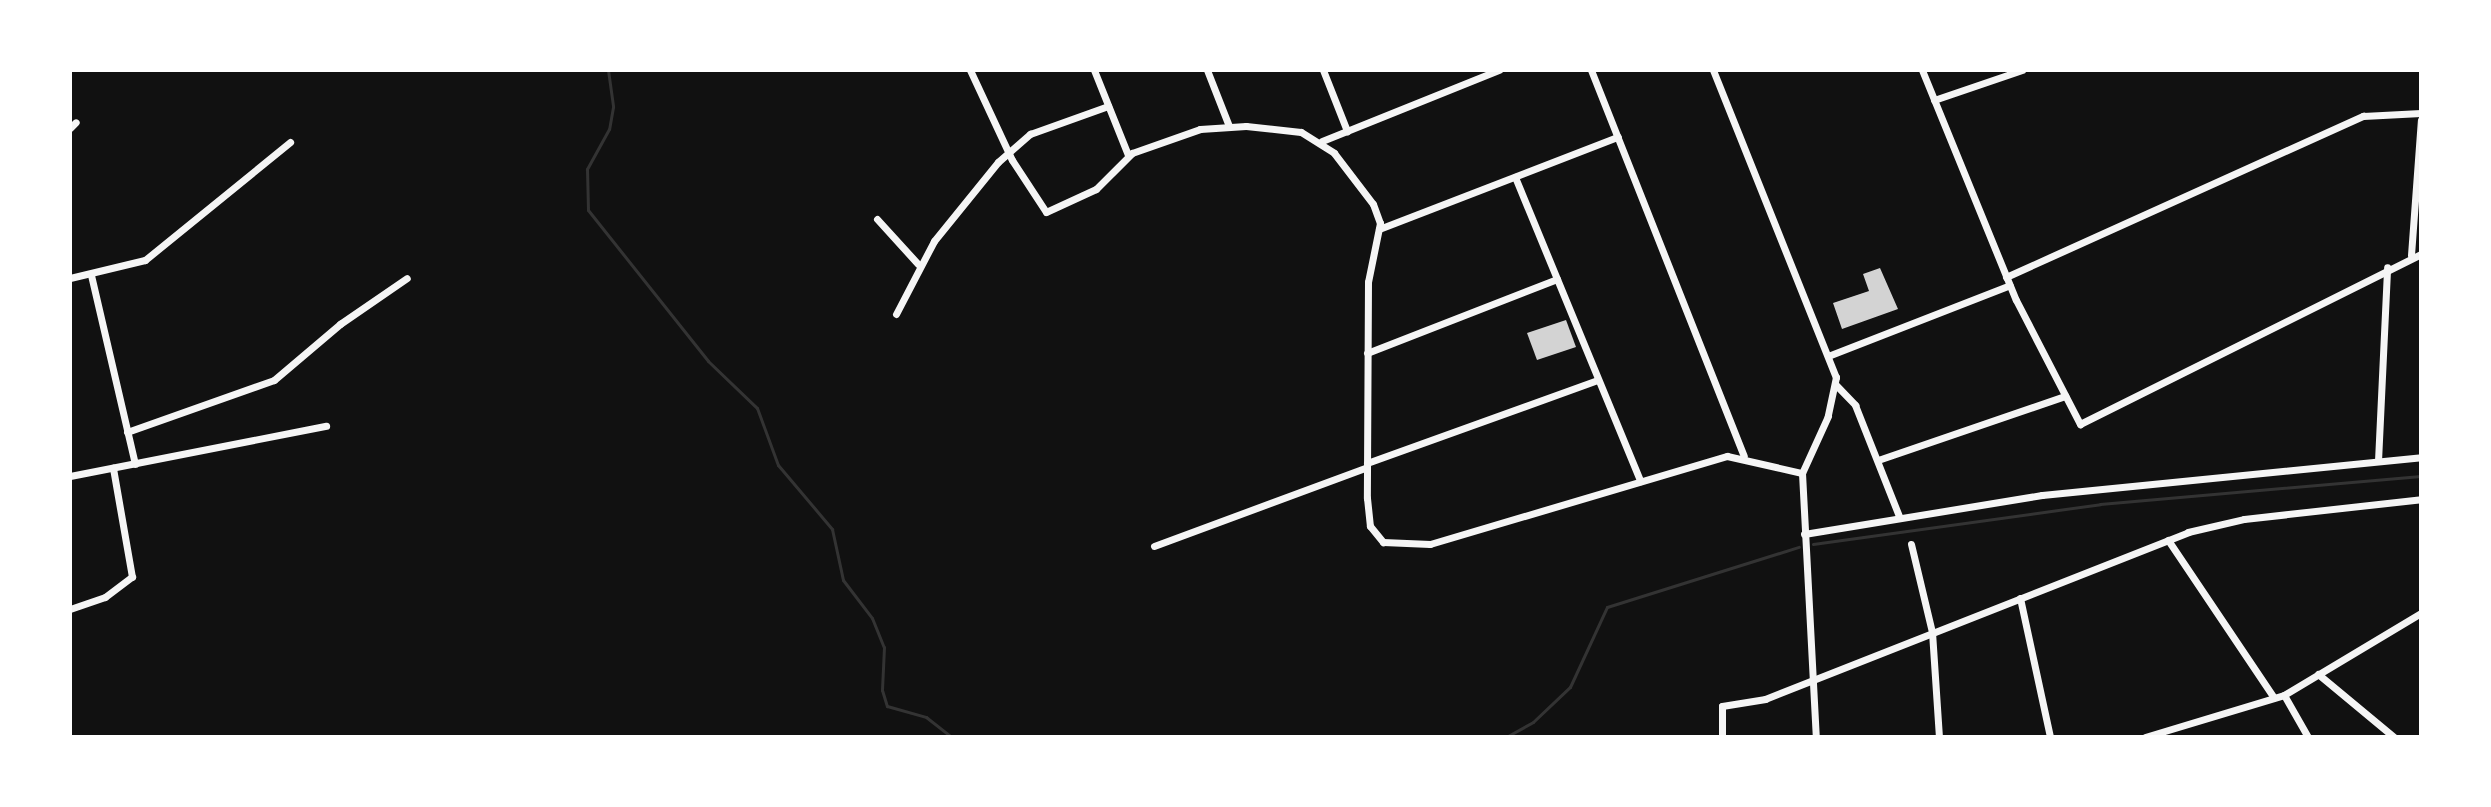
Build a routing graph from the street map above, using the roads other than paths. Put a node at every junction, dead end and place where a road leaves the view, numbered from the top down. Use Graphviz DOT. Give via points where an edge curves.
graph roads {
  1 [pos="970,70"];
  2 [pos="1094,70"];
  3 [pos="1208,70"];
  4 [pos="1323,70"];
  5 [pos="1499,70"];
  6 [pos="1591,70"];
  7 [pos="1713,70"];
  8 [pos="1922,70"];
  9 [pos="2022,70"];
  10 [pos="1934,100"];
  11 [pos="1108,106"];
  12 [pos="2421,113"];
  13 [pos="2421,120"];
  14 [pos="1229,126"];
  15 [pos="1347,131"];
  16 [pos="1618,137"];
  17 [pos="1322,141"];
  18 [pos="290,142"];
  19 [pos="1008,152"];
  20 [pos="1128,155"];
  21 [pos="1515,177"];
  22 [pos="877,219"];
  23 [pos="1379,229"];
  24 [pos="2421,254"];
  25 [pos="2411,255"];
  26 [pos="918,264"];
  27 [pos="2387,267"];
  28 [pos="91,275"];
  29 [pos="70,278"];
  30 [pos="407,278"];
  31 [pos="1557,279"];
  32 [pos="2008,281"];
  33 [pos="896,314"];
  34 [pos="1367,353"];
  35 [pos="1828,356"];
  36 [pos="1598,380"];
  37 [pos="1836,385"];
  38 [pos="2065,396"];
  39 [pos="326,426"];
  40 [pos="127,432"];
  41 [pos="1744,456"];
  42 [pos="2421,457"];
  43 [pos="1878,460"];
  44 [pos="2378,461"];
  45 [pos="135,464"];
  46 [pos="1367,465"];
  47 [pos="113,468"];
  48 [pos="1802,473"];
  49 [pos="70,476"];
  50 [pos="1640,481"];
  51 [pos="2421,499"];
  52 [pos="1899,516"];
  53 [pos="1804,534"];
  54 [pos="2168,540"];
  55 [pos="1911,544"];
  56 [pos="1154,546"];
  57 [pos="2020,598"];
  58 [pos="70,609"];
  59 [pos="2421,613"];
  60 [pos="1932,632"];
  61 [pos="2318,674"];
  62 [pos="1812,678"];
  63 [pos="2284,695"];
  64 [pos="2274,698"];
  65 [pos="1722,737"];
  66 [pos="1816,737"];
  67 [pos="1939,737"];
  68 [pos="2050,737"];
  69 [pos="2145,737"];
  70 [pos="2308,737"];
  71 [pos="2394,737"];
  1 -- 19 [label="street"];
  2 -- 11 [label="street"];
  3 -- 14 [label="street"];
  4 -- 15 [label="street"];
  5 -- 15 [label="street"];
  6 -- 16 [label="street"];
  7 -- 35 [label="street"];
  8 -- 10 [label="street"];
  9 -- 10 [label="street"];
  10 -- 32 [label="street"];
  11 -- 19 [label="street" via="1030,134"];
  11 -- 20 [label="street"];
  12 -- 32 [label="street" via="2363,116"];
  13 -- 25 [label="street"];
  14 -- 17 [label="street" via="1278,128"];
  14 -- 20 [label="street" via="1191,131"];
  15 -- 17 [label="street"];
  16 -- 21 [label="street"];
  16 -- 41 [label="street"];
  17 -- 23 [label="street" via="1373,204"];
  18 -- 28 [label="street" via="145,260"];
  19 -- 20 [label="street" via="1046,212 1096,189"];
  19 -- 26 [label="street" via="955,211"];
  21 -- 23 [label="street"];
  21 -- 31 [label="street"];
  22 -- 26 [label="street"];
  23 -- 34 [label="street" via="1369,272"];
  24 -- 25 [label="street"];
  25 -- 27 [label="street"];
  26 -- 33 [label="street"];
  27 -- 38 [label="street" via="2080,424"];
  27 -- 44 [label="street"];
  28 -- 29 [label="street"];
  28 -- 40 [label="street"];
  30 -- 40 [label="street" via="340,324 274,380"];
  31 -- 34 [label="street"];
  31 -- 36 [label="street"];
  32 -- 35 [label="street"];
  32 -- 38 [label="street"];
  34 -- 46 [label="street"];
  35 -- 37 [label="street"];
  36 -- 46 [label="street"];
  36 -- 50 [label="street"];
  37 -- 43 [label="street" via="1851,399"];
  37 -- 48 [label="street"];
  38 -- 43 [label="street"];
  39 -- 45 [label="street"];
  40 -- 45 [label="street"];
  41 -- 48 [label="street"];
  41 -- 50 [label="street" via="1717,458"];
  42 -- 44 [label="street"];
  43 -- 52 [label="street"];
  44 -- 52 [label="street" via="2042,495"];
  45 -- 47 [label="street"];
  46 -- 50 [label="street" via="1373,533 1401,547 1449,539"];
  46 -- 56 [label="street"];
  47 -- 49 [label="street"];
  47 -- 58 [label="street" via="132,577 105,597"];
  48 -- 53 [label="street"];
  51 -- 54 [label="street" via="2244,519"];
  52 -- 53 [label="street"];
  53 -- 62 [label="street"];
  54 -- 57 [label="street"];
  54 -- 64 [label="street"];
  55 -- 60 [label="street"];
  57 -- 60 [label="street"];
  57 -- 68 [label="street"];
  59 -- 61 [label="street"];
  60 -- 62 [label="street"];
  60 -- 67 [label="street"];
  61 -- 63 [label="street"];
  61 -- 71 [label="street"];
  62 -- 65 [label="street" via="1765,699 1722,706"];
  62 -- 66 [label="street"];
  63 -- 64 [label="street"];
  63 -- 70 [label="street"];
  64 -- 69 [label="street"];
}
